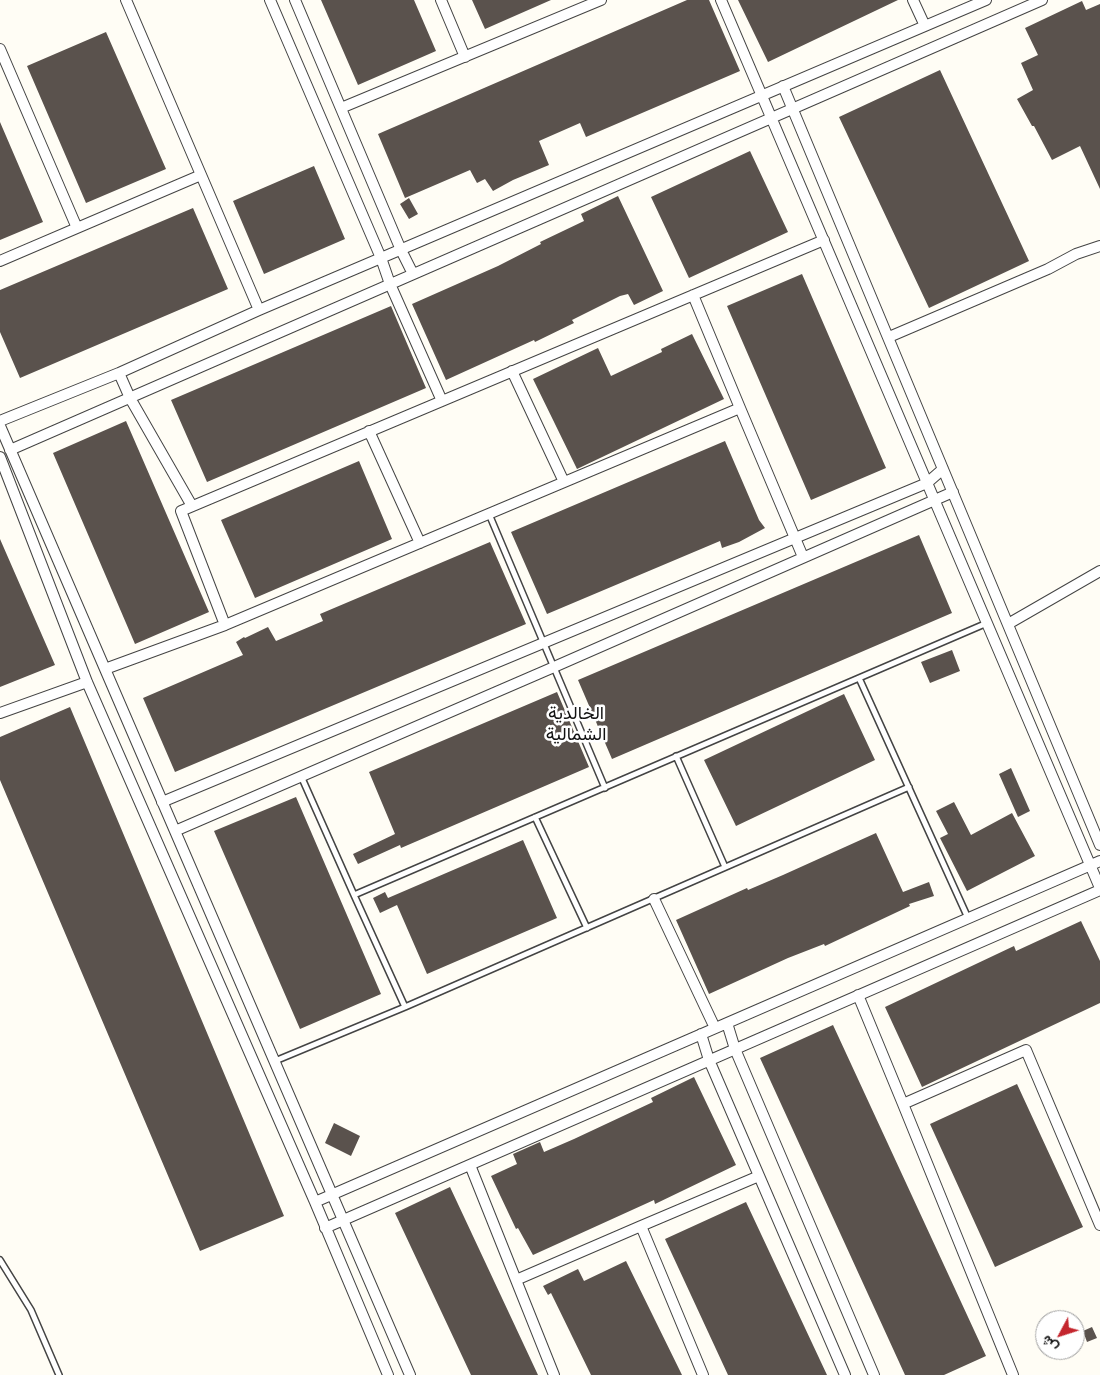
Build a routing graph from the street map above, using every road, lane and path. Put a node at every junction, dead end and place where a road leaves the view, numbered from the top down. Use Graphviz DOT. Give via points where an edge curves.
graph roads {
  1 [pos="126,0"];
  2 [pos="270,0"];
  3 [pos="295,0"];
  4 [pos="441,0"];
  5 [pos="601,0"];
  6 [pos="721,0"];
  7 [pos="913,0"];
  8 [pos="986,0"];
  9 [pos="1042,0"];
  10 [pos="925,26"];
  11 [pos="0,49"];
  12 [pos="465,57"];
  13 [pos="783,86"];
  14 [pos="762,95"];
  15 [pos="341,108"];
  16 [pos="793,108"];
  17 [pos="772,118"];
  18 [pos="201,175"];
  19 [pos="77,228"];
  20 [pos="824,240"];
  21 [pos="1100,246"];
  22 [pos="401,250"];
  23 [pos="381,258"];
  24 [pos="0,261"];
  25 [pos="414,274"];
  26 [pos="390,284"];
  27 [pos="693,295"];
  28 [pos="259,310"];
  29 [pos="889,337"];
  30 [pos="512,371"];
  31 [pos="119,373"];
  32 [pos="130,398"];
  33 [pos="442,401"];
  34 [pos="740,408"];
  35 [pos="0,421"];
  36 [pos="0,426"];
  37 [pos="369,431"];
  38 [pos="10,450"];
  39 [pos="0,457"];
  40 [pos="944,469"];
  41 [pos="564,482"];
  42 [pos="927,482"];
  43 [pos="953,492"];
  44 [pos="934,500"];
  45 [pos="192,506"];
  46 [pos="489,514"];
  47 [pos="795,538"];
  48 [pos="420,543"];
  49 [pos="803,557"];
  50 [pos="1100,571"];
  51 [pos="987,623"];
  52 [pos="1008,624"];
  53 [pos="225,625"];
  54 [pos="544,642"];
  55 [pos="554,667"];
  56 [pos="105,669"];
  57 [pos="859,678"];
  58 [pos="87,682"];
  59 [pos="0,713"];
  60 [pos="676,756"];
  61 [pos="301,776"];
  62 [pos="909,787"];
  63 [pos="605,788"];
  64 [pos="162,802"];
  65 [pos="535,817"];
  66 [pos="175,831"];
  67 [pos="1100,845"];
  68 [pos="1100,861"];
  69 [pos="1090,865"];
  70 [pos="725,868"];
  71 [pos="1100,889"];
  72 [pos="354,895"];
  73 [pos="654,898"];
  74 [pos="968,918"];
  75 [pos="587,928"];
  76 [pos="858,995"];
  77 [pos="405,1007"];
  78 [pos="727,1022"];
  79 [pos="715,1028"];
  80 [pos="701,1034"];
  81 [pos="735,1049"];
  82 [pos="709,1060"];
  83 [pos="275,1061"];
  84 [pos="903,1104"];
  85 [pos="470,1165"];
  86 [pos="759,1176"];
  87 [pos="332,1194"];
  88 [pos="315,1202"];
  89 [pos="343,1220"];
  90 [pos="1100,1225"];
  91 [pos="641,1226"];
  92 [pos="325,1228"];
  93 [pos="0,1260"];
  94 [pos="516,1280"];
  95 [pos="59,1375"];
  96 [pos="388,1375"];
  97 [pos="410,1375"];
  98 [pos="554,1375"];
  99 [pos="703,1375"];
  100 [pos="845,1375"];
  101 [pos="874,1375"];
  102 [pos="1013,1375"];
  1 -- 18 [label="street"];
  2 -- 23 [label="street"];
  3 -- 15 [label="street"];
  4 -- 12 [label="street"];
  5 -- 12 [label="street"];
  6 -- 14 [label="street"];
  7 -- 10 [label="street"];
  8 -- 10 [label="street"];
  9 -- 16 [label="street"];
  10 -- 13 [label="street"];
  11 -- 19 [label="street"];
  12 -- 15 [label="street"];
  13 -- 14 [label="street"];
  13 -- 16 [label="street"];
  14 -- 17 [label="street"];
  14 -- 22 [label="street"];
  15 -- 22 [label="street"];
  16 -- 17 [label="street"];
  16 -- 29 [label="street"];
  17 -- 20 [label="street"];
  17 -- 25 [label="street"];
  18 -- 19 [label="street"];
  18 -- 28 [label="street"];
  19 -- 24 [label="street"];
  20 -- 27 [label="street"];
  20 -- 42 [label="street"];
  21 -- 29 [label="street"];
  22 -- 23 [label="street"];
  22 -- 25 [label="street"];
  23 -- 26 [label="street"];
  23 -- 28 [label="street"];
  25 -- 26 [label="street"];
  26 -- 32 [label="street"];
  26 -- 33 [label="street"];
  27 -- 30 [label="street"];
  27 -- 34 [label="street"];
  28 -- 31 [label="street"];
  29 -- 40 [label="street"];
  30 -- 33 [label="street"];
  30 -- 41 [label="street"];
  31 -- 32 [label="street"];
  31 -- 35 [label="street"];
  32 -- 38 [label="street"];
  32 -- 45 [label="street"];
  33 -- 37 [label="street"];
  34 -- 41 [label="street"];
  34 -- 47 [label="street"];
  36 -- 38 [label="street"];
  37 -- 45 [label="street"];
  37 -- 48 [label="street"];
  38 -- 56 [label="street"];
  39 -- 58 [label="street"];
  40 -- 42 [label="street"];
  40 -- 43 [label="street"];
  41 -- 46 [label="street"];
  42 -- 44 [label="street"];
  42 -- 47 [label="street"];
  43 -- 44 [label="street"];
  43 -- 52 [label="street"];
  44 -- 49 [label="street"];
  44 -- 51 [label="street"];
  45 -- 53 [label="street" via="181,511"];
  46 -- 48 [label="street"];
  46 -- 54 [label="lane"];
  47 -- 49 [label="street"];
  47 -- 54 [label="street"];
  48 -- 53 [label="street"];
  49 -- 55 [label="street"];
  50 -- 52 [label="street"];
  51 -- 57 [label="lane"];
  51 -- 69 [label="street"];
  52 -- 67 [label="street"];
  53 -- 56 [label="street"];
  54 -- 55 [label="lane"];
  54 -- 64 [label="street"];
  55 -- 61 [label="street"];
  55 -- 63 [label="lane"];
  56 -- 64 [label="street"];
  57 -- 60 [label="lane"];
  57 -- 62 [label="lane"];
  58 -- 59 [label="street"];
  58 -- 88 [label="street"];
  60 -- 63 [label="lane"];
  60 -- 70 [label="lane"];
  61 -- 66 [label="street"];
  61 -- 72 [label="lane"];
  62 -- 70 [label="lane"];
  62 -- 74 [label="lane"];
  63 -- 65 [label="lane"];
  64 -- 66 [label="street"];
  65 -- 72 [label="lane"];
  65 -- 75 [label="lane"];
  66 -- 83 [label="street"];
  68 -- 69 [label="street"];
  69 -- 71 [label="street"];
  69 -- 74 [label="street"];
  70 -- 73 [label="lane"];
  71 -- 76 [label="street"];
  72 -- 77 [label="lane"];
  73 -- 75 [label="lane"];
  73 -- 79 [label="street"];
  74 -- 78 [label="street"];
  75 -- 77 [label="lane"];
  76 -- 81 [label="street"];
  76 -- 84 [label="street"];
  77 -- 83 [label="lane"];
  78 -- 79 [label="street"];
  78 -- 81 [label="street"];
  79 -- 80 [label="street"];
  80 -- 82 [label="street"];
  80 -- 87 [label="street"];
  81 -- 82 [label="street"];
  81 -- 101 [label="street"];
  82 -- 85 [label="street"];
  82 -- 86 [label="street"];
  83 -- 87 [label="street"];
  84 -- 90 [label="street" via="1026,1050"];
  84 -- 102 [label="street"];
  85 -- 89 [label="street"];
  85 -- 94 [label="street"];
  86 -- 91 [label="street"];
  86 -- 100 [label="street"];
  87 -- 88 [label="street"];
  87 -- 89 [label="street"];
  88 -- 92 [label="street"];
  89 -- 92 [label="street"];
  89 -- 97 [label="street"];
  91 -- 94 [label="street"];
  91 -- 99 [label="street"];
  92 -- 96 [label="street"];
  93 -- 95 [label="lane" via="31,1310"];
  94 -- 98 [label="street"];
}
